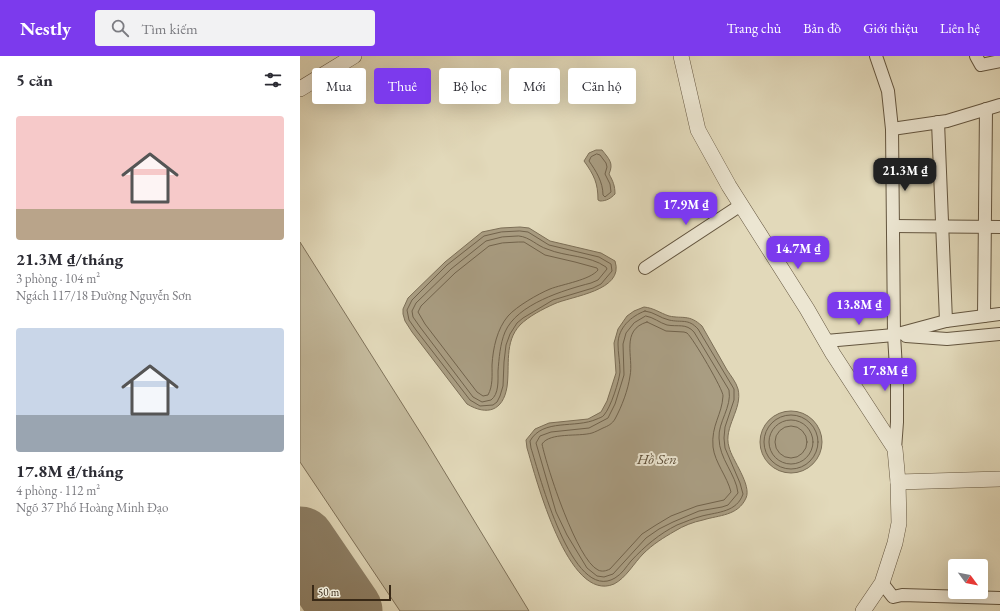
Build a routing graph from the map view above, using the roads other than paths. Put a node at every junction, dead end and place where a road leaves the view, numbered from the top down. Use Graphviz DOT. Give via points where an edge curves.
graph roads {
  1 [pos="354,56"];
  2 [pos="682,56"];
  3 [pos="876,56"];
  4 [pos="976,56"];
  5 [pos="1000,61"];
  6 [pos="300,89"];
  7 [pos="1000,105"];
  8 [pos="986,110"];
  9 [pos="938,122"];
  10 [pos="892,129"];
  11 [pos="741,205"];
  12 [pos="893,226"];
  13 [pos="942,227"];
  14 [pos="985,227"];
  15 [pos="1000,227"];
  16 [pos="645,268"];
  17 [pos="1000,314"];
  18 [pos="984,316"];
  19 [pos="946,322"];
  20 [pos="1000,334"];
  21 [pos="894,335"];
  22 [pos="826,341"];
  23 [pos="895,449"];
  24 [pos="1000,479"];
  25 [pos="898,482"];
  26 [pos="882,583"];
  27 [pos="1000,598"];
  28 [pos="863,611"];
  1 -- 6 [label="street"];
  2 -- 11 [label="street" via="698,130"];
  3 -- 10 [label="street" via="888,91"];
  4 -- 5 [label="street" via="981,66"];
  7 -- 8 [label="street"];
  8 -- 9 [label="street"];
  8 -- 14 [label="street"];
  9 -- 10 [label="street"];
  9 -- 13 [label="street"];
  10 -- 12 [label="street"];
  11 -- 16 [label="street"];
  11 -- 22 [label="street"];
  12 -- 13 [label="street"];
  12 -- 21 [label="street"];
  13 -- 14 [label="street"];
  13 -- 19 [label="street"];
  14 -- 15 [label="street"];
  14 -- 18 [label="street"];
  17 -- 18 [label="street"];
  18 -- 19 [label="street"];
  19 -- 21 [label="street"];
  20 -- 21 [label="street" via="946,339"];
  21 -- 22 [label="street"];
  21 -- 23 [label="street" via="897,414"];
  22 -- 23 [label="street"];
  23 -- 25 [label="street"];
  24 -- 25 [label="street"];
  25 -- 26 [label="street" via="899,523"];
  26 -- 27 [label="street" via="893,597 902,595"];
  26 -- 28 [label="street"];
}
